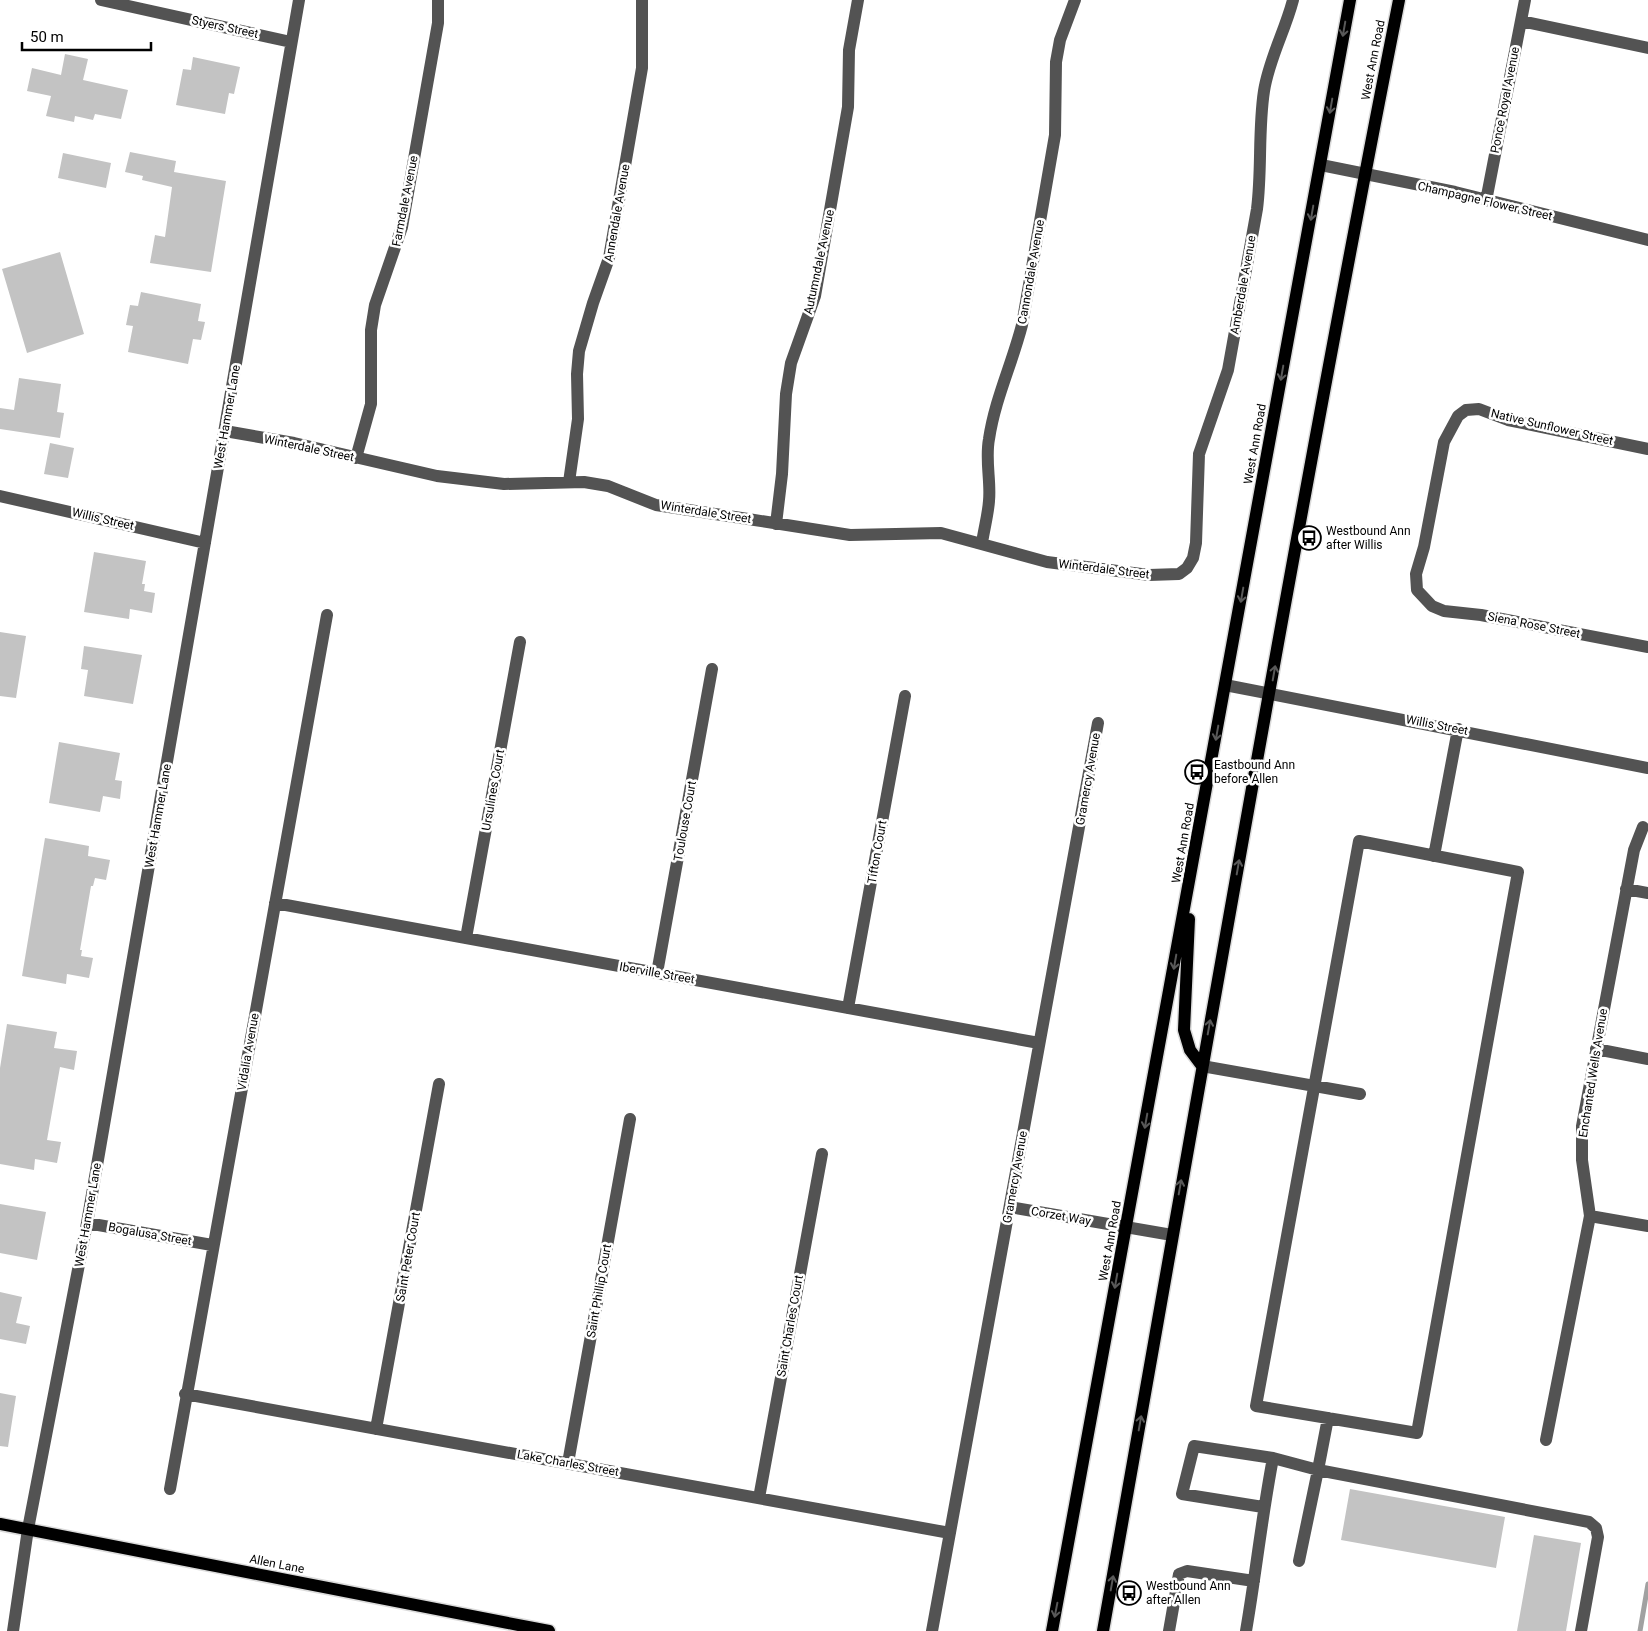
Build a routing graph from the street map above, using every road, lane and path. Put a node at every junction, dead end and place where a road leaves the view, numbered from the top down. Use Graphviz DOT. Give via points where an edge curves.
graph roads {
  1 [pos="101,0"];
  2 [pos="298,0"];
  3 [pos="438,0"];
  4 [pos="642,0"];
  5 [pos="858,0"];
  6 [pos="1075,0"];
  7 [pos="1293,0"];
  8 [pos="1350,0"];
  9 [pos="1399,0"];
  10 [pos="1525,0"];
  11 [pos="1521,21"];
  12 [pos="291,42"];
  13 [pos="1648,48"];
  14 [pos="1321,166"];
  15 [pos="1365,174"];
  16 [pos="1486,201"];
  17 [pos="1648,240"];
  18 [pos="225,431"];
  19 [pos="1648,449"];
  20 [pos="356,458"];
  21 [pos="569,482"];
  22 [pos="0,496"];
  23 [pos="776,524"];
  24 [pos="205,543"];
  25 [pos="982,543"];
  26 [pos="1187,568"];
  27 [pos="1424,598"];
  28 [pos="327,615"];
  29 [pos="520,642"];
  30 [pos="1648,648"];
  31 [pos="712,669"];
  32 [pos="1225,685"];
  33 [pos="1270,694"];
  34 [pos="905,696"];
  35 [pos="1098,723"];
  36 [pos="1458,729"];
  37 [pos="1648,768"];
  38 [pos="1644,827"];
  39 [pos="1434,856"];
  40 [pos="1191,871"];
  41 [pos="1626,889"];
  42 [pos="1648,893"];
  43 [pos="275,904"];
  44 [pos="466,938"];
  45 [pos="657,973"];
  46 [pos="848,1008"];
  47 [pos="1039,1043"];
  48 [pos="1596,1049"];
  49 [pos="1648,1060"];
  50 [pos="1202,1066"];
  51 [pos="439,1084"];
  52 [pos="1314,1086"];
  53 [pos="1360,1094"];
  54 [pos="630,1119"];
  55 [pos="822,1154"];
  56 [pos="1010,1207"];
  57 [pos="1590,1216"];
  58 [pos="87,1223"];
  59 [pos="1648,1226"];
  60 [pos="1126,1227"];
  61 [pos="1172,1235"];
  62 [pos="212,1245"];
  63 [pos="185,1394"];
  64 [pos="1328,1418"];
  65 [pos="376,1428"];
  66 [pos="1546,1440"];
  67 [pos="1273,1458"];
  68 [pos="568,1463"];
  69 [pos="1318,1470"];
  70 [pos="170,1489"];
  71 [pos="759,1498"];
  72 [pos="1264,1507"];
  73 [pos="0,1524"];
  74 [pos="28,1529"];
  75 [pos="950,1533"];
  76 [pos="1299,1561"];
  77 [pos="1254,1581"];
  78 [pos="13,1631"];
  79 [pos="545,1631"];
  80 [pos="932,1631"];
  81 [pos="1052,1631"];
  82 [pos="1103,1631"];
  83 [pos="1169,1631"];
  84 [pos="1246,1631"];
  85 [pos="1581,1631"];
  1 -- 12 [label="street, Styers Street"];
  2 -- 12 [label="street, West Hammer Lane"];
  3 -- 20 [label="street, Farmdale Avenue" via="438,23 402,227 374,313 371,404"];
  4 -- 21 [label="street, Annendale Avenue" via="642,68 609,258 579,351 578,419"];
  5 -- 23 [label="street, Autumndale Avenue" via="849,50 848,107 814,296 791,364 786,394"];
  6 -- 25 [label="street, Cannondale Avenue" via="1060,40 1056,62 1054,136 1022,325 1015,355 993,413 988,442 989,500"];
  7 -- 26 [label="street, Amberdale Avenue" via="1267,76 1257,209 1228,370 1199,454 1196,543"];
  8 -- 14 [label="main road, West Ann Road, one-way"];
  9 -- 15 [label="main road, West Ann Road"];
  10 -- 11 [label="street, Ponce Royal Avenue"];
  11 -- 13 [label="street"];
  11 -- 16 [label="street, Ponce Royal Avenue"];
  12 -- 18 [label="street, West Hammer Lane"];
  14 -- 15 [label="street, Champagne Flower Street"];
  14 -- 32 [label="main road, West Ann Road, one-way"];
  15 -- 16 [label="street, Champagne Flower Street"];
  33 -- 15 [label="main road, West Ann Road, one-way"];
  16 -- 17 [label="street, Champagne Flower Street"];
  18 -- 20 [label="street, Winterdale Street"];
  18 -- 24 [label="street, West Hammer Lane"];
  19 -- 27 [label="street, Native Sunflower Street" via="1508,420 1479,409 1466,410 1458,416 1444,442 1416,574 1417,590"];
  20 -- 21 [label="street, Winterdale Street" via="478,482"];
  21 -- 23 [label="street, Winterdale Street" via="608,486 656,505"];
  22 -- 24 [label="street, Willis Street"];
  23 -- 25 [label="street, Winterdale Street" via="850,535 941,533"];
  24 -- 58 [label="street, West Hammer Lane"];
  25 -- 26 [label="street, Winterdale Street" via="1047,562 1140,574 1179,574"];
  27 -- 30 [label="street, Siena Rose Street" via="1444,611 1481,615"];
  28 -- 43 [label="street, Vidalia Avenue"];
  29 -- 44 [label="street, Ursulines Court"];
  31 -- 45 [label="street, Toulouse Court"];
  32 -- 33 [label="street, Willis Street"];
  32 -- 40 [label="main road, West Ann Road, one-way"];
  33 -- 36 [label="street, Willis Street"];
  50 -- 33 [label="main road, West Ann Road, one-way"];
  34 -- 46 [label="street, Tifton Court"];
  35 -- 47 [label="street, Gramercy Avenue"];
  36 -- 37 [label="street, Willis Street"];
  36 -- 39 [label="street"];
  38 -- 41 [label="street, Enchanted Wells Avenue" via="1634,850"];
  39 -- 52 [label="street" via="1359,841"];
  39 -- 64 [label="street" via="1518,872 1418,1433"];
  40 -- 50 [label="main road" via="1184,1030 1190,1050"];
  40 -- 60 [label="main road, West Ann Road, one-way"];
  41 -- 42 [label="street"];
  41 -- 48 [label="street, Enchanted Wells Avenue"];
  43 -- 44 [label="street, Iberville Street"];
  43 -- 62 [label="street, Vidalia Avenue"];
  44 -- 45 [label="street, Iberville Street"];
  45 -- 46 [label="street, Iberville Street"];
  46 -- 47 [label="street, Iberville Street"];
  47 -- 56 [label="street, Gramercy Avenue"];
  48 -- 49 [label="street"];
  48 -- 57 [label="street, Enchanted Wells Avenue" via="1582,1126 1582,1160"];
  50 -- 52 [label="street"];
  61 -- 50 [label="main road, West Ann Road, one-way"];
  51 -- 65 [label="street, Saint Peter Court"];
  52 -- 53 [label="street"];
  52 -- 64 [label="street" via="1256,1406"];
  54 -- 68 [label="street, Saint Phillip Court"];
  55 -- 71 [label="street, Saint Charles Court"];
  56 -- 60 [label="street, Corzet Way"];
  56 -- 75 [label="street, Gramercy Avenue"];
  57 -- 59 [label="street"];
  57 -- 66 [label="street, Enchanted Wells Avenue"];
  58 -- 62 [label="street, Bogalusa Street"];
  58 -- 74 [label="street, West Hammer Lane"];
  60 -- 61 [label="street, Corzet Way"];
  60 -- 81 [label="main road, West Ann Road, one-way"];
  82 -- 61 [label="main road, West Ann Road, one-way"];
  62 -- 63 [label="street, Vidalia Avenue"];
  63 -- 65 [label="street, Lake Charles Street"];
  63 -- 70 [label="street, Vidalia Avenue"];
  64 -- 69 [label="street"];
  65 -- 68 [label="street, Lake Charles Street"];
  67 -- 69 [label="street"];
  67 -- 72 [label="street"];
  67 -- 72 [label="street" via="1194,1446 1182,1494"];
  68 -- 71 [label="street, Lake Charles Street"];
  69 -- 76 [label="street"];
  69 -- 85 [label="street" via="1589,1522 1596,1528 1598,1536"];
  71 -- 75 [label="street, Lake Charles Street"];
  72 -- 77 [label="street"];
  73 -- 74 [label="main road, Allen Lane"];
  74 -- 78 [label="street, West Hammer Lane"];
  74 -- 79 [label="main road, Allen Lane"];
  75 -- 80 [label="street, Gramercy Avenue"];
  77 -- 83 [label="street" via="1187,1570 1179,1574"];
  77 -- 84 [label="street"];
}
